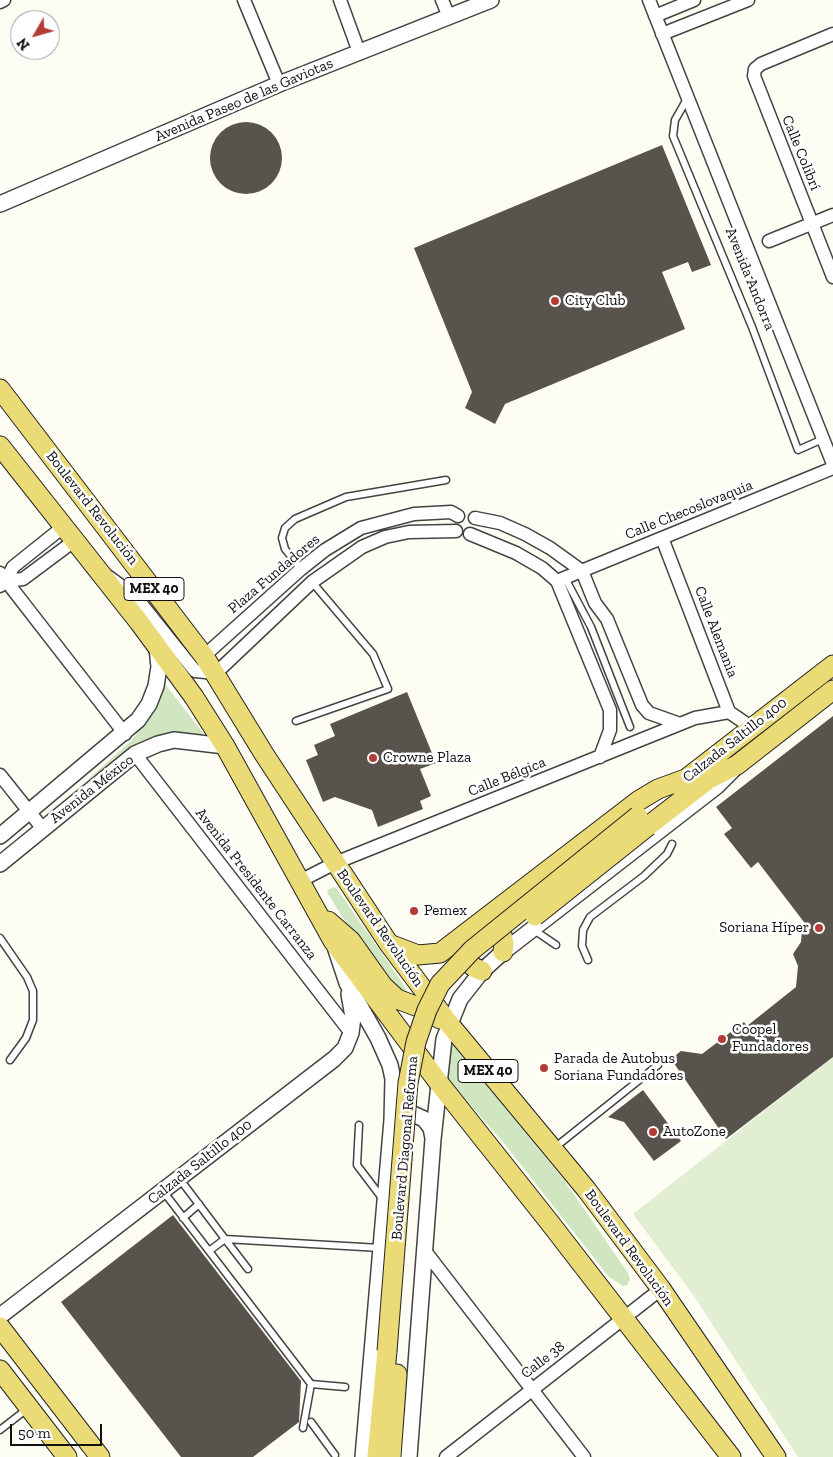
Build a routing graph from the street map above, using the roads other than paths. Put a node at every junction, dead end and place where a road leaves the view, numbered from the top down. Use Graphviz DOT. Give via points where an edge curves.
graph roads {
  1 [pos="4,0"];
  2 [pos="244,0"];
  3 [pos="340,0"];
  4 [pos="442,0"];
  5 [pos="491,0"];
  6 [pos="649,0"];
  7 [pos="694,0"];
  8 [pos="748,0"];
  9 [pos="0,2"];
  10 [pos="655,16"];
  11 [pos="449,17"];
  12 [pos="662,34"];
  13 [pos="833,34"];
  14 [pos="359,52"];
  15 [pos="279,84"];
  16 [pos="688,98"];
  17 [pos="0,204"];
  18 [pos="833,215"];
  19 [pos="812,224"];
  20 [pos="769,241"];
  21 [pos="833,277"];
  22 [pos="0,389"];
  23 [pos="823,439"];
  24 [pos="0,446"];
  25 [pos="833,464"];
  26 [pos="833,468"];
  27 [pos="446,480"];
  28 [pos="458,516"];
  29 [pos="474,518"];
  30 [pos="456,531"];
  31 [pos="68,534"];
  32 [pos="470,534"];
  33 [pos="662,538"];
  34 [pos="96,569"];
  35 [pos="301,569"];
  36 [pos="582,571"];
  37 [pos="561,579"];
  38 [pos="2,580"];
  39 [pos="312,582"];
  40 [pos="157,648"];
  41 [pos="204,656"];
  42 [pos="833,665"];
  43 [pos="216,674"];
  44 [pos="833,690"];
  45 [pos="729,712"];
  46 [pos="296,721"];
  47 [pos="680,724"];
  48 [pos="630,727"];
  49 [pos="751,727"];
  50 [pos="124,734"];
  51 [pos="225,746"];
  52 [pos="135,754"];
  53 [pos="600,758"];
  54 [pos="737,765"];
  55 [pos="0,776"];
  56 [pos="688,778"];
  57 [pos="28,812"];
  58 [pos="643,821"];
  59 [pos="43,828"];
  60 [pos="0,836"];
  61 [pos="672,844"];
  62 [pos="335,863"];
  63 [pos="0,864"];
  64 [pos="300,881"];
  65 [pos="318,912"];
  66 [pos="482,919"];
  67 [pos="532,929"];
  68 [pos="461,937"];
  69 [pos="0,938"];
  70 [pos="333,941"];
  71 [pos="389,944"];
  72 [pos="556,945"];
  73 [pos="503,952"];
  74 [pos="588,960"];
  75 [pos="482,971"];
  76 [pos="347,983"];
  77 [pos="450,1025"];
  78 [pos="351,1033"];
  79 [pos="10,1060"];
  80 [pos="658,1065"];
  81 [pos="439,1083"];
  82 [pos="392,1120"];
  83 [pos="360,1124"];
  84 [pos="433,1139"];
  85 [pos="553,1149"];
  86 [pos="179,1178"];
  87 [pos="163,1191"];
  88 [pos="384,1202"];
  89 [pos="199,1204"];
  90 [pos="183,1218"];
  91 [pos="225,1239"];
  92 [pos="380,1248"];
  93 [pos="425,1250"];
  94 [pos="209,1251"];
  95 [pos="248,1269"];
  96 [pos="660,1289"];
  97 [pos="0,1316"];
  98 [pos="624,1318"];
  99 [pos="0,1327"];
  100 [pos="393,1352"];
  101 [pos="0,1370"];
  102 [pos="311,1384"];
  103 [pos="345,1387"];
  104 [pos="532,1390"];
  105 [pos="29,1407"];
  106 [pos="311,1422"];
  107 [pos="303,1428"];
  108 [pos="0,1430"];
  109 [pos="335,1455"];
  110 [pos="452,1455"];
  111 [pos="67,1457"];
  112 [pos="100,1457"];
  113 [pos="362,1457"];
  114 [pos="377,1457"];
  115 [pos="391,1457"];
  116 [pos="409,1457"];
  117 [pos="584,1457"];
  118 [pos="731,1457"];
  119 [pos="776,1457"];
  1 -- 9 [label="street"];
  2 -- 15 [label="street"];
  3 -- 14 [label="street"];
  4 -- 11 [label="street"];
  5 -- 11 [label="street, Avenida Paseo de las Gaviotas"];
  6 -- 10 [label="street, Avenida Andorra"];
  7 -- 10 [label="street"];
  8 -- 12 [label="street"];
  10 -- 12 [label="street, Avenida Andorra"];
  11 -- 14 [label="street, Avenida Paseo de las Gaviotas"];
  12 -- 16 [label="street, Avenida Andorra"];
  13 -- 19 [label="street, Calle Colibrí" via="761,64 755,69 754,76"];
  14 -- 15 [label="street, Avenida Paseo de las Gaviotas"];
  15 -- 17 [label="street, Avenida Paseo de las Gaviotas"];
  16 -- 23 [label="street, Avenida Andorra"];
  16 -- 23 [label="lane, Avenida Andorra" via="675,120 673,136 752,327 798,450"];
  18 -- 19 [label="street"];
  19 -- 20 [label="street"];
  19 -- 21 [label="street, Calle Colibrí"];
  22 -- 41 [label="main road, Boulevard Revolución / MEX 40"];
  23 -- 25 [label="street, Avenida Andorra"];
  24 -- 31 [label="main road, MEX 40"];
  26 -- 33 [label="street, Calle Checoslovaquia"];
  27 -- 35 [label="lane" via="346,497 295,519 285,528 282,538 284,550"];
  28 -- 29 [label="street" via="466,513"];
  28 -- 30 [label="street" via="454,523"];
  28 -- 35 [label="street, Plaza Fundadores" via="451,512 414,514 375,523 325,550"];
  29 -- 32 [label="street" via="476,529"];
  29 -- 36 [label="street" via="500,523 525,534"];
  30 -- 32 [label="street" via="461,535"];
  30 -- 39 [label="street, Plaza Fundadores" via="409,532 385,537 362,547"];
  31 -- 34 [label="main road, MEX 40"];
  31 -- 38 [label="street" via="13,566"];
  32 -- 37 [label="street" via="516,553"];
  33 -- 36 [label="street, Calle Checoslovaquia"];
  33 -- 45 [label="street, Calle Alemania"];
  34 -- 40 [label="main road, MEX 40"];
  34 -- 43 [label="street" via="135,596 195,671"];
  35 -- 39 [label="street"];
  35 -- 41 [label="street, Plaza Fundadores"];
  36 -- 37 [label="street, Calle Checoslovaquia"];
  36 -- 47 [label="street" via="595,603 607,619 642,705 649,713"];
  37 -- 48 [label="lane" via="591,627"];
  37 -- 53 [label="street" via="610,710 610,730"];
  38 -- 50 [label="street"];
  39 -- 43 [label="street, Plaza Fundadores"];
  39 -- 46 [label="lane" via="373,654 388,689"];
  40 -- 50 [label="street, Avenida México" via="156,686 149,704"];
  40 -- 51 [label="main road, MEX 40"];
  41 -- 43 [label="main road, Boulevard Revolución / MEX 40"];
  42 -- 49 [label="main road, Calzada Saltillo 400"];
  43 -- 62 [label="main road, Boulevard Revolución / MEX 40"];
  44 -- 54 [label="main road, Calzada Saltillo 400"];
  45 -- 47 [label="street, Calle Bélgica"];
  45 -- 49 [label="street"];
  47 -- 53 [label="street, Calle Bélgica"];
  49 -- 56 [label="main road, Calzada Saltillo 400"];
  50 -- 57 [label="street, Avenida México"];
  51 -- 52 [label="street, Avenida México" via="174,740"];
  51 -- 64 [label="main road, MEX 40"];
  52 -- 59 [label="street, Avenida México"];
  52 -- 78 [label="street, Avenida Presidente Carranza"];
  53 -- 62 [label="street, Calle Bélgica"];
  54 -- 58 [label="main road, Calzada Saltillo 400"];
  54 -- 67 [label="street" via="717,786"];
  55 -- 57 [label="street"];
  56 -- 58 [label="main road, Calzada Saltillo 400"];
  56 -- 66 [label="main road" via="658,789 638,801"];
  57 -- 59 [label="street"];
  57 -- 60 [label="street, Avenida México"];
  58 -- 100 [label="main road, Boulevard Diagonal Reforma, bridge" via="480,960 449,993 437,1017 424,1059"];
  59 -- 63 [label="street, Avenida México"];
  61 -- 74 [label="lane" via="667,854 650,870 590,917 583,930 582,946"];
  62 -- 64 [label="street, Calle Bélgica"];
  62 -- 71 [label="main road, Boulevard Revolución / MEX 40"];
  64 -- 65 [label="main road, MEX 40"];
  65 -- 70 [label="main road, MEX 40"];
  65 -- 77 [label="main road" via="351,942 383,986 397,999"];
  66 -- 68 [label="main road"];
  66 -- 73 [label="main road" via="491,921 501,930"];
  67 -- 72 [label="lane"];
  67 -- 73 [label="street"];
  68 -- 71 [label="main road" via="440,954 431,956 418,955"];
  68 -- 75 [label="main road" via="459,945 464,959"];
  69 -- 79 [label="lane" via="27,977 33,998 30,1029"];
  70 -- 76 [label="street"];
  70 -- 81 [label="main road, MEX 40"];
  71 -- 77 [label="main road, Boulevard Revolución / MEX 40"];
  73 -- 75 [label="street"];
  75 -- 77 [label="street" via="460,1000"];
  76 -- 78 [label="street, Calzada Saltillo 400" via="353,1017"];
  76 -- 82 [label="street" via="390,1065"];
  77 -- 81 [label="street" via="444,1039"];
  77 -- 85 [label="main road, Boulevard Revolución / MEX 40"];
  78 -- 86 [label="street, Calzada Saltillo 400" via="345,1048 334,1059"];
  80 -- 85 [label="lane"];
  81 -- 84 [label="street"];
  81 -- 98 [label="main road, MEX 40"];
  82 -- 84 [label="street" via="402,1114 413,1114 427,1123"];
  82 -- 88 [label="street"];
  83 -- 88 [label="lane" via="357,1165"];
  84 -- 93 [label="street"];
  85 -- 96 [label="main road, Boulevard Revolución / MEX 40"];
  86 -- 87 [label="street, Calzada Saltillo 400"];
  86 -- 89 [label="lane"];
  87 -- 90 [label="lane"];
  87 -- 97 [label="street, Calzada Saltillo 400"];
  88 -- 92 [label="street"];
  89 -- 90 [label="lane"];
  89 -- 91 [label="lane"];
  90 -- 94 [label="lane"];
  91 -- 92 [label="lane"];
  91 -- 94 [label="lane"];
  91 -- 95 [label="lane"];
  92 -- 113 [label="street"];
  93 -- 104 [label="street"];
  93 -- 116 [label="street"];
  94 -- 102 [label="lane"];
  96 -- 98 [label="street, Calle 38"];
  96 -- 119 [label="main road, Boulevard Revolución / MEX 40"];
  98 -- 104 [label="street, Calle 38"];
  98 -- 118 [label="main road, MEX 40"];
  99 -- 112 [label="main road"];
  100 -- 114 [label="main road, Boulevard Diagonal Reforma"];
  100 -- 115 [label="main road, Boulevard Diagonal Reforma"];
  101 -- 105 [label="main road"];
  102 -- 103 [label="lane"];
  102 -- 107 [label="lane"];
  104 -- 110 [label="street, Calle 38"];
  104 -- 117 [label="street"];
  105 -- 108 [label="lane"];
  105 -- 111 [label="main road"];
  106 -- 109 [label="lane"];
}
